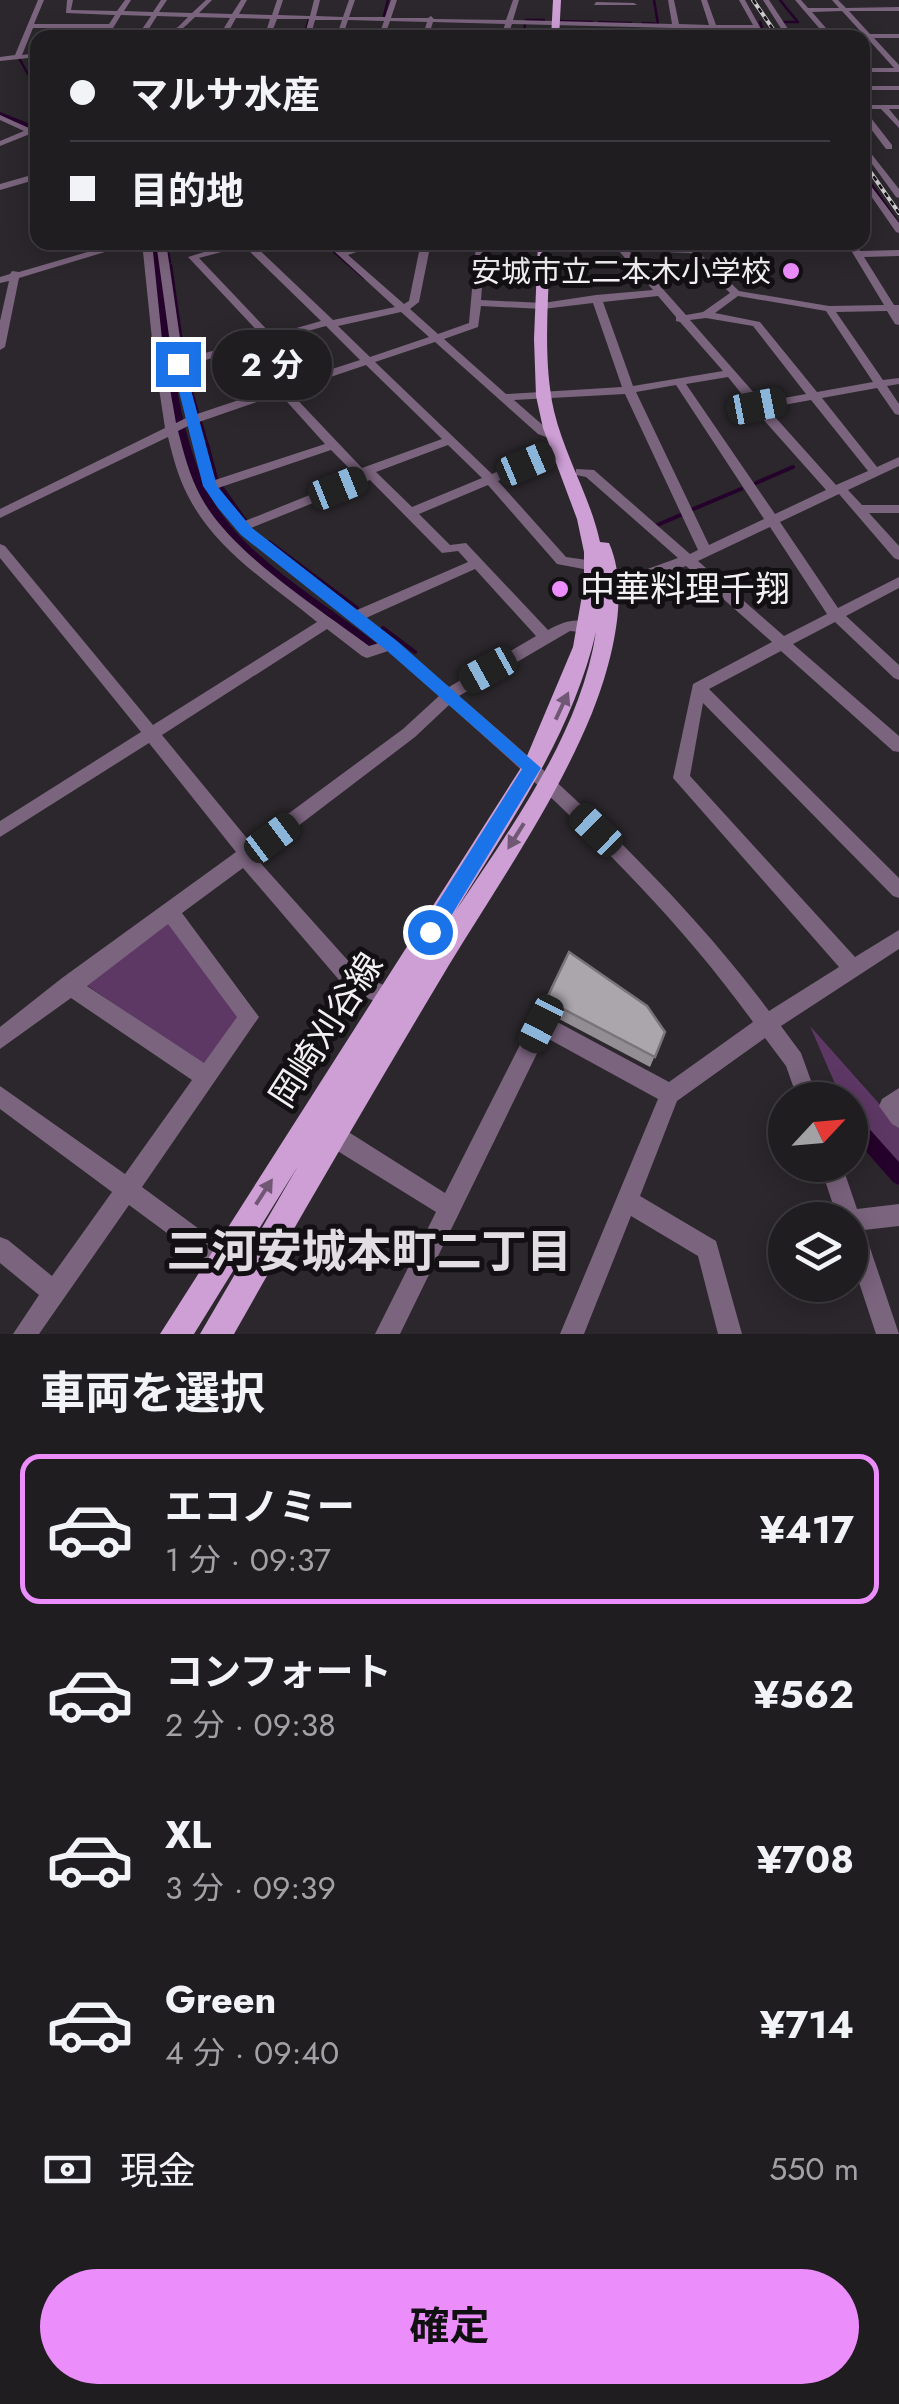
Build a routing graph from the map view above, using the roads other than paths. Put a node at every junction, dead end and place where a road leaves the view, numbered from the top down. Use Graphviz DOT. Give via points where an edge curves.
graph roads {
  1 [pos="41,0"];
  2 [pos="70,0"];
  3 [pos="128,0"];
  4 [pos="164,0"];
  5 [pos="209,0"];
  6 [pos="244,0"];
  7 [pos="280,0"];
  8 [pos="318,0"];
  9 [pos="352,0"];
  10 [pos="394,0"];
  11 [pos="516,0"];
  12 [pos="554,0"];
  13 [pos="672,0"];
  14 [pos="704,0"];
  15 [pos="742,0"];
  16 [pos="766,0"];
  17 [pos="798,0"];
  18 [pos="835,0"];
  19 [pos="868,0"];
  20 [pos="596,2"];
  21 [pos="634,3"];
  22 [pos="844,9"];
  23 [pos="878,9"];
  24 [pos="899,9"];
  25 [pos="807,10"];
  26 [pos="116,17"];
  27 [pos="153,17"];
  28 [pos="192,17"];
  29 [pos="234,17"];
  30 [pos="274,17"];
  31 [pos="312,17"];
  32 [pos="349,17"];
  33 [pos="390,17"];
  34 [pos="431,18"];
  35 [pos="471,19"];
  36 [pos="506,20"];
  37 [pos="552,21"];
  38 [pos="597,23"];
  39 [pos="636,24"];
  40 [pos="676,25"];
  41 [pos="31,26"];
  42 [pos="71,26"];
  43 [pos="109,26"];
  44 [pos="713,26"];
  45 [pos="755,28"];
  46 [pos="69,30"];
  47 [pos="107,30"];
  48 [pos="144,30"];
  49 [pos="178,30"];
  50 [pos="227,30"];
  51 [pos="268,30"];
  52 [pos="309,30"];
  53 [pos="343,30"];
  54 [pos="384,30"];
  55 [pos="427,30"];
  56 [pos="469,30"];
  57 [pos="505,30"];
  58 [pos="551,30"];
  59 [pos="597,30"];
  60 [pos="636,30"];
  61 [pos="677,30"];
  62 [pos="715,30"];
  63 [pos="786,30"];
  64 [pos="825,30"];
  65 [pos="863,30"];
  66 [pos="899,34"];
  67 [pos="870,37"];
  68 [pos="870,38"];
  69 [pos="30,56"];
  70 [pos="18,57"];
  71 [pos="0,59"];
  72 [pos="899,69"];
  73 [pos="870,70"];
  74 [pos="870,88"];
  75 [pos="899,88"];
  76 [pos="883,107"];
  77 [pos="899,107"];
  78 [pos="870,108"];
  79 [pos="0,113"];
  80 [pos="870,118"];
  81 [pos="899,126"];
  82 [pos="30,127"];
  83 [pos="30,132"];
  84 [pos="0,144"];
  85 [pos="894,147"];
  86 [pos="870,154"];
  87 [pos="30,178"];
  88 [pos="0,187"];
  89 [pos="870,187"];
  90 [pos="899,195"];
  91 [pos="870,196"];
  92 [pos="876,196"];
  93 [pos="899,230"];
  94 [pos="103,250"];
  95 [pos="148,250"];
  96 [pos="162,250"];
  97 [pos="221,250"];
  98 [pos="253,250"];
  99 [pos="337,250"];
  100 [pos="354,250"];
  101 [pos="424,250"];
  102 [pos="480,250"];
  103 [pos="548,250"];
  104 [pos="621,250"];
  105 [pos="693,250"];
  106 [pos="855,250"];
  107 [pos="899,253"];
  108 [pos="341,254"];
  109 [pos="857,254"];
  110 [pos="193,258"];
  111 [pos="0,260"];
  112 [pos="164,265"];
  113 [pos="15,273"];
  114 [pos="0,280"];
  115 [pos="657,293"];
  116 [pos="736,293"];
  117 [pos="596,298"];
  118 [pos="475,303"];
  119 [pos="548,305"];
  120 [pos="404,308"];
  121 [pos="894,308"];
  122 [pos="829,309"];
  123 [pos="706,314"];
  124 [pos="680,319"];
  125 [pos="899,322"];
  126 [pos="330,323"];
  127 [pos="286,335"];
  128 [pos="436,336"];
  129 [pos="271,340"];
  130 [pos="0,347"];
  131 [pos="368,360"];
  132 [pos="178,364"];
  133 [pos="729,373"];
  134 [pos="327,374"];
  135 [pos="899,381"];
  136 [pos="680,382"];
  137 [pos="879,382"];
  138 [pos="281,389"];
  139 [pos="629,390"];
  140 [pos="814,395"];
  141 [pos="504,397"];
  142 [pos="550,397"];
  143 [pos="757,406"];
  144 [pos="899,412"];
  145 [pos="192,420"];
  146 [pos="174,428"];
  147 [pos="450,440"];
  148 [pos="557,443"];
  149 [pos="332,445"];
  150 [pos="899,461"];
  151 [pos="580,472"];
  152 [pos="875,472"];
  153 [pos="369,474"];
  154 [pos="490,479"];
  155 [pos="210,486"];
  156 [pos="837,489"];
  157 [pos="859,509"];
  158 [pos="899,509"];
  159 [pos="410,513"];
  160 [pos="0,514"];
  161 [pos="772,520"];
  162 [pos="244,529"];
  163 [pos="228,541"];
  164 [pos="0,550"];
  165 [pos="705,550"];
  166 [pos="899,556"];
  167 [pos="688,560"];
  168 [pos="477,563"];
  169 [pos="602,574"];
  170 [pos="899,582"];
  171 [pos="836,614"];
  172 [pos="354,617"];
  173 [pos="328,622"];
  174 [pos="590,628"];
  175 [pos="546,637"];
  176 [pos="782,642"];
  177 [pos="391,646"];
  178 [pos="896,666"];
  179 [pos="698,688"];
  180 [pos="447,697"];
  181 [pos="152,734"];
  182 [pos="899,746"];
  183 [pos="540,775"];
  184 [pos="0,830"];
  185 [pos="245,858"];
  186 [pos="899,890"];
  187 [pos="171,913"];
  188 [pos="899,940"];
  189 [pos="853,969"];
  190 [pos="69,985"];
  191 [pos="389,998"];
  192 [pos="767,1024"];
  193 [pos="0,1039"];
  194 [pos="206,1077"];
  195 [pos="802,1082"];
  196 [pos="670,1094"];
  197 [pos="0,1096"];
  198 [pos="899,1098"];
  199 [pos="899,1117"];
  200 [pos="331,1134"];
  201 [pos="125,1192"];
  202 [pos="626,1200"];
  203 [pos="450,1208"];
  204 [pos="899,1215"];
  205 [pos="868,1219"];
  206 [pos="0,1248"];
  207 [pos="221,1259"];
  208 [pos="868,1275"];
  209 [pos="55,1292"];
  210 [pos="26,1334"];
  211 [pos="176,1334"];
  212 [pos="216,1334"];
  213 [pos="387,1334"];
  214 [pos="572,1334"];
  215 [pos="730,1334"];
  216 [pos="888,1334"];
  1 -- 41 [label="street"];
  2 -- 26 [label="street" via="68,12"];
  3 -- 26 [label="street"];
  4 -- 27 [label="street"];
  5 -- 28 [label="street"];
  6 -- 29 [label="street"];
  7 -- 30 [label="street"];
  8 -- 31 [label="street"];
  9 -- 32 [label="street"];
  10 -- 33 [label="street"];
  11 -- 36 [label="street"];
  12 -- 37 [label="main road"];
  13 -- 14 [label="street"];
  13 -- 40 [label="street"];
  14 -- 44 [label="street"];
  15 -- 45 [label="street"];
  16 -- 63 [label="street"];
  17 -- 25 [label="street"];
  18 -- 22 [label="street"];
  19 -- 23 [label="street"];
  20 -- 21 [label="street"];
  20 -- 38 [label="street"];
  21 -- 39 [label="street"];
  22 -- 23 [label="street"];
  22 -- 25 [label="street"];
  22 -- 65 [label="street"];
  23 -- 24 [label="street"];
  23 -- 66 [label="street"];
  25 -- 64 [label="street"];
  26 -- 27 [label="street"];
  26 -- 43 [label="street"];
  27 -- 28 [label="street"];
  27 -- 48 [label="street"];
  28 -- 29 [label="street"];
  28 -- 49 [label="street"];
  29 -- 30 [label="street"];
  29 -- 50 [label="street"];
  30 -- 31 [label="street"];
  30 -- 51 [label="street"];
  31 -- 32 [label="street"];
  31 -- 52 [label="street"];
  32 -- 33 [label="street"];
  32 -- 53 [label="street"];
  33 -- 34 [label="street"];
  33 -- 54 [label="street"];
  34 -- 35 [label="street"];
  34 -- 55 [label="street"];
  35 -- 36 [label="street"];
  35 -- 56 [label="street"];
  36 -- 37 [label="street"];
  36 -- 57 [label="street"];
  37 -- 38 [label="street"];
  37 -- 58 [label="main road"];
  38 -- 39 [label="street"];
  38 -- 59 [label="street"];
  39 -- 40 [label="street"];
  39 -- 60 [label="street"];
  40 -- 44 [label="street"];
  40 -- 61 [label="street"];
  41 -- 42 [label="street"];
  41 -- 70 [label="street"];
  42 -- 43 [label="street"];
  42 -- 46 [label="street"];
  43 -- 47 [label="street"];
  44 -- 45 [label="street"];
  44 -- 62 [label="street"];
  66 -- 67 [label="street"];
  68 -- 72 [label="street"];
  69 -- 70 [label="street"];
  70 -- 71 [label="street"];
  72 -- 73 [label="street"];
  74 -- 75 [label="street"];
  76 -- 77 [label="street"];
  76 -- 78 [label="street"];
  76 -- 81 [label="street"];
  79 -- 82 [label="street"];
  80 -- 85 [label="street"];
  83 -- 84 [label="street"];
  86 -- 90 [label="street"];
  87 -- 88 [label="street"];
  89 -- 92 [label="street"];
  91 -- 92 [label="street"];
  92 -- 93 [label="street"];
  94 -- 113 [label="street"];
  95 -- 146 [label="street"];
  96 -- 112 [label="street"];
  97 -- 110 [label="street"];
  98 -- 126 [label="street"];
  99 -- 108 [label="street"];
  100 -- 108 [label="street"];
  101 -- 120 [label="street" via="414,302"];
  102 -- 118 [label="street"];
  103 -- 119 [label="main road, 岡崎刈谷線"];
  104 -- 115 [label="street"];
  105 -- 116 [label="street"];
  106 -- 109 [label="street"];
  107 -- 109 [label="street"];
  108 -- 120 [label="street"];
  109 -- 121 [label="street"];
  110 -- 112 [label="street"];
  110 -- 129 [label="street"];
  111 -- 113 [label="street"];
  112 -- 132 [label="street"];
  113 -- 114 [label="street"];
  113 -- 130 [label="street"];
  115 -- 117 [label="street"];
  115 -- 124 [label="street"];
  116 -- 122 [label="street"];
  116 -- 123 [label="street"];
  117 -- 119 [label="street"];
  117 -- 139 [label="street"];
  118 -- 119 [label="street"];
  118 -- 128 [label="street" via="474,324"];
  119 -- 142 [label="main road, 岡崎刈谷線"];
  120 -- 126 [label="street"];
  120 -- 128 [label="street"];
  121 -- 122 [label="street"];
  121 -- 125 [label="street"];
  122 -- 137 [label="street"];
  123 -- 124 [label="street"];
  123 -- 140 [label="street" via="756,324"];
  124 -- 133 [label="street"];
  126 -- 127 [label="street"];
  126 -- 131 [label="street"];
  127 -- 129 [label="street"];
  127 -- 134 [label="street"];
  128 -- 131 [label="street"];
  128 -- 141 [label="street"];
  129 -- 132 [label="street"];
  131 -- 134 [label="street"];
  131 -- 147 [label="street"];
  132 -- 145 [label="street"];
  133 -- 136 [label="street"];
  133 -- 143 [label="street"];
  134 -- 138 [label="street"];
  135 -- 137 [label="street"];
  136 -- 139 [label="street"];
  136 -- 161 [label="street"];
  137 -- 140 [label="street"];
  137 -- 144 [label="street"];
  138 -- 145 [label="street"];
  138 -- 149 [label="street"];
  139 -- 142 [label="street"];
  139 -- 165 [label="street"];
  140 -- 143 [label="street"];
  140 -- 152 [label="street"];
  141 -- 142 [label="street"];
  141 -- 148 [label="street"];
  142 -- 148 [label="main road, 岡崎刈谷線"];
  142 -- 151 [label="main road, 岡崎刈谷線"];
  143 -- 156 [label="street"];
  145 -- 146 [label="street"];
  145 -- 155 [label="street"];
  146 -- 160 [label="street"];
  146 -- 163 [label="street" via="189,486"];
  147 -- 153 [label="street"];
  147 -- 154 [label="street"];
  148 -- 154 [label="street"];
  148 -- 169 [label="main road, 岡崎刈谷線"];
  149 -- 153 [label="street"];
  149 -- 155 [label="street"];
  150 -- 152 [label="street"];
  151 -- 167 [label="street" via="590,473"];
  151 -- 169 [label="main road, 岡崎刈谷線" via="600,529"];
  152 -- 156 [label="street"];
  153 -- 159 [label="street"];
  153 -- 162 [label="street"];
  154 -- 159 [label="street"];
  154 -- 169 [label="street" via="562,561"];
  155 -- 162 [label="street"];
  156 -- 157 [label="street"];
  156 -- 161 [label="street"];
  157 -- 158 [label="street"];
  157 -- 166 [label="street"];
  159 -- 168 [label="street" via="447,550 461,546"];
  161 -- 165 [label="street"];
  161 -- 171 [label="street"];
  162 -- 163 [label="street"];
  162 -- 172 [label="street"];
  163 -- 173 [label="street"];
  164 -- 181 [label="street"];
  165 -- 167 [label="street"];
  167 -- 169 [label="street" via="632,580"];
  167 -- 176 [label="street"];
  168 -- 172 [label="street"];
  168 -- 175 [label="street"];
  169 -- 174 [label="main road, 岡崎刈谷線"];
  169 -- 183 [label="main road, 岡崎刈谷線" via="608,633 596,678"];
  170 -- 171 [label="street"];
  171 -- 176 [label="street"];
  171 -- 178 [label="street"];
  172 -- 177 [label="street"];
  173 -- 177 [label="street" via="367,652"];
  173 -- 181 [label="street"];
  174 -- 175 [label="street" via="568,625"];
  183 -- 174 [label="main road, 岡崎刈谷線, one-way"];
  175 -- 180 [label="street"];
  176 -- 179 [label="street"];
  176 -- 182 [label="street"];
  177 -- 180 [label="street"];
  179 -- 186 [label="street"];
  179 -- 189 [label="street" via="681,778"];
  180 -- 183 [label="street"];
  180 -- 185 [label="street" via="410,733"];
  181 -- 184 [label="street"];
  181 -- 185 [label="street" via="244,847"];
  183 -- 191 [label="main road, 岡崎刈谷線"];
  183 -- 192 [label="street" via="730,974"];
  183 -- 200 [label="main road, 岡崎刈谷線, one-way"];
  185 -- 187 [label="street"];
  185 -- 191 [label="street" via="353,982"];
  187 -- 190 [label="street"];
  187 -- 194 [label="street" via="249,1017"];
  188 -- 189 [label="street"];
  189 -- 192 [label="street"];
  190 -- 193 [label="street"];
  190 -- 194 [label="street"];
  207 -- 191 [label="main road, 岡崎刈谷線, one-way"];
  192 -- 195 [label="street"];
  192 -- 196 [label="street"];
  194 -- 201 [label="street"];
  196 -- 202 [label="street"];
  196 -- 203 [label="street" via="541,1024"];
  197 -- 201 [label="street"];
  198 -- 199 [label="street" via="889,1106"];
  200 -- 203 [label="street"];
  200 -- 212 [label="main road, 岡崎刈谷線"];
  201 -- 207 [label="street"];
  201 -- 209 [label="street"];
  202 -- 214 [label="street"];
  202 -- 215 [label="street" via="708,1249"];
  203 -- 213 [label="street"];
  204 -- 205 [label="street"];
  206 -- 209 [label="street"];
  207 -- 211 [label="main road, 岡崎刈谷線"];
  208 -- 216 [label="street"];
  209 -- 210 [label="street"];
}
